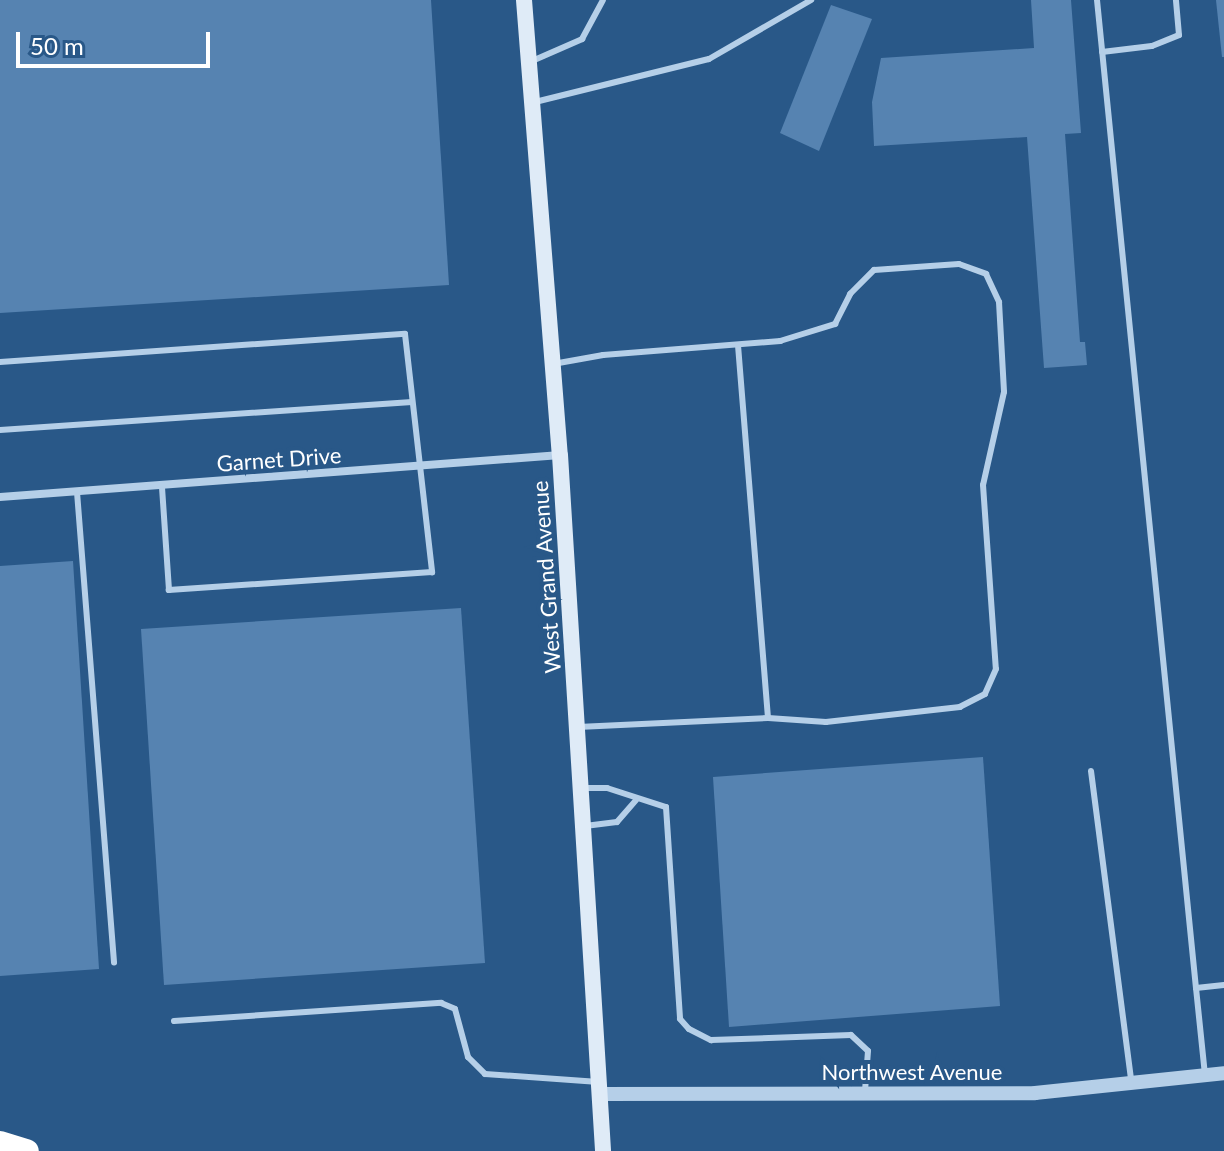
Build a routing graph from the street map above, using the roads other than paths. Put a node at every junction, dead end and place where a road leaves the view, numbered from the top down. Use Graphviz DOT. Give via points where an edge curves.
graph roads {
  1 [pos="524,0"];
  2 [pos="603,0"];
  3 [pos="811,0"];
  4 [pos="1097,0"];
  5 [pos="1176,0"];
  6 [pos="1102,52"];
  7 [pos="529,62"];
  8 [pos="532,103"];
  9 [pos="738,345"];
  10 [pos="0,362"];
  11 [pos="553,364"];
  12 [pos="412,402"];
  13 [pos="0,430"];
  14 [pos="560,455"];
  15 [pos="420,467"];
  16 [pos="162,486"];
  17 [pos="77,492"];
  18 [pos="0,497"];
  19 [pos="768,718"];
  20 [pos="577,727"];
  21 [pos="1091,771"];
  22 [pos="581,788"];
  23 [pos="636,800"];
  24 [pos="583,826"];
  25 [pos="114,963"];
  26 [pos="1224,985"];
  27 [pos="1196,988"];
  28 [pos="174,1021"];
  29 [pos="1224,1073"];
  30 [pos="1205,1075"];
  31 [pos="1131,1084"];
  32 [pos="599,1088"];
  33 [pos="865,1095"];
  34 [pos="0,1143"];
  35 [pos="27,1151"];
  36 [pos="603,1151"];
  1 -- 7 [label="main road, West Grand Avenue"];
  2 -- 7 [label="lane" via="582,39"];
  3 -- 8 [label="lane" via="709,59"];
  4 -- 6 [label="lane"];
  5 -- 6 [label="lane" via="1179,35 1152,46"];
  6 -- 27 [label="lane"];
  7 -- 8 [label="main road, West Grand Avenue"];
  8 -- 11 [label="main road, West Grand Avenue"];
  9 -- 11 [label="lane"];
  9 -- 19 [label="lane"];
  9 -- 19 [label="lane" via="780,341 835,324 850,294 874,270 959,264 986,274 999,302 1004,392 983,485 996,669 985,694 960,707 826,722"];
  10 -- 12 [label="lane" via="405,334"];
  11 -- 14 [label="main road, West Grand Avenue"];
  12 -- 13 [label="lane"];
  12 -- 15 [label="lane"];
  14 -- 15 [label="street, Garnet Drive"];
  14 -- 20 [label="main road, West Grand Avenue"];
  15 -- 16 [label="street, Garnet Drive"];
  15 -- 16 [label="lane" via="432,572 169,590"];
  16 -- 17 [label="street, Garnet Drive"];
  17 -- 18 [label="street, Garnet Drive"];
  17 -- 25 [label="lane"];
  19 -- 20 [label="lane"];
  20 -- 22 [label="main road, West Grand Avenue"];
  21 -- 31 [label="lane"];
  22 -- 23 [label="lane" via="607,788"];
  22 -- 24 [label="main road, West Grand Avenue"];
  23 -- 24 [label="lane" via="617,822"];
  23 -- 33 [label="lane" via="666,807 671,822 680,1019 711,1040 851,1035 868,1051"];
  24 -- 32 [label="main road, West Grand Avenue"];
  26 -- 27 [label="lane"];
  27 -- 30 [label="lane"];
  28 -- 32 [label="lane" via="441,1003 455,1009 468,1057 485,1074"];
  29 -- 30 [label="street, Northwest Avenue"];
  30 -- 31 [label="street, Northwest Avenue"];
  31 -- 33 [label="street, Northwest Avenue" via="1035,1093"];
  32 -- 33 [label="street, Northwest Avenue"];
  32 -- 36 [label="main road, West Grand Avenue"];
  34 -- 35 [label="highway"];
}
